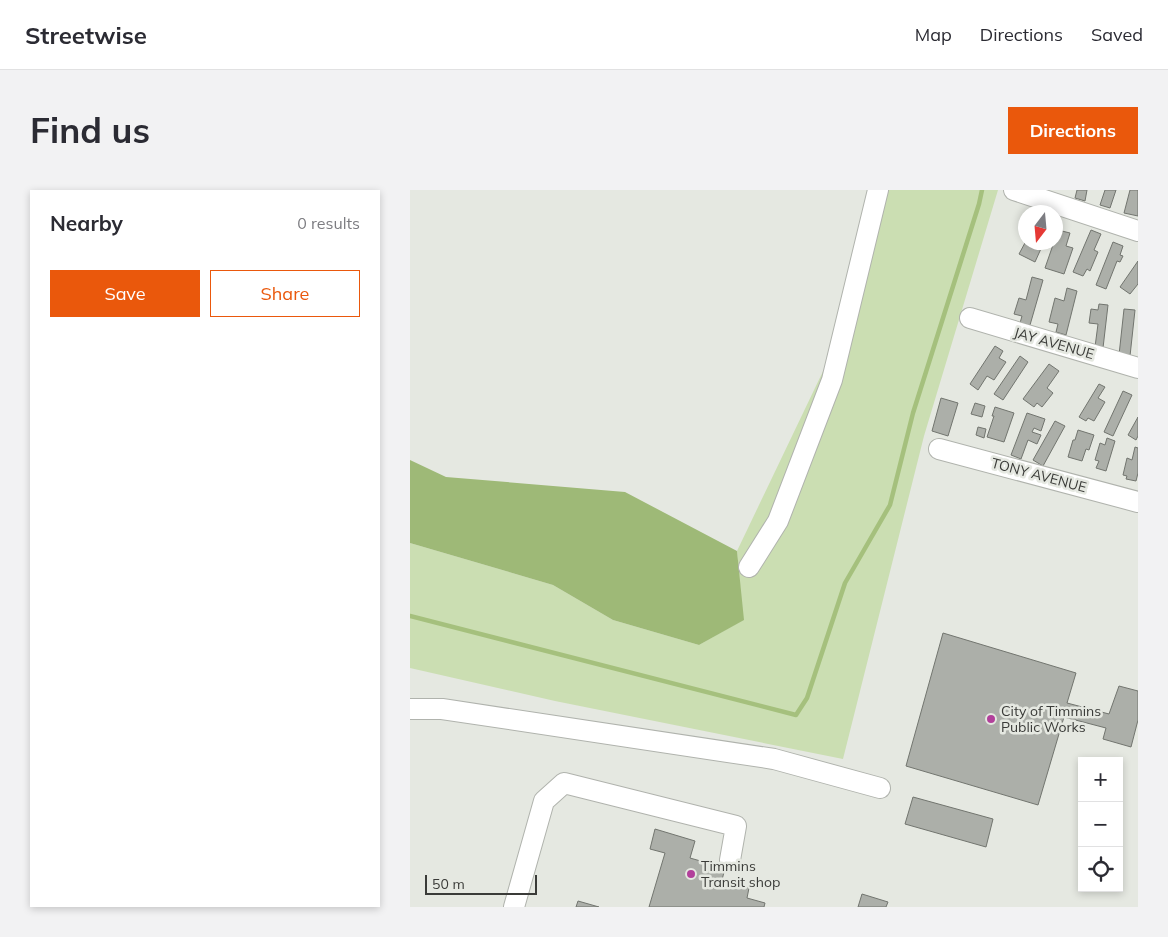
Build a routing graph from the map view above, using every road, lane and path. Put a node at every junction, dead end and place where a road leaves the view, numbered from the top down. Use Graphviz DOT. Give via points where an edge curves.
graph roads {
  1 [pos="878,190"];
  2 [pos="1014,190"];
  3 [pos="1138,231"];
  4 [pos="970,318"];
  5 [pos="1138,368"];
  6 [pos="939,449"];
  7 [pos="1138,502"];
  8 [pos="749,567"];
  9 [pos="410,709"];
  10 [pos="880,788"];
  11 [pos="730,860"];
  12 [pos="514,907"];
  1 -- 8 [label="street" via="832,380 778,521"];
  2 -- 3 [label="street"];
  4 -- 5 [label="street, JAY AVENUE"];
  6 -- 7 [label="street, TONY AVENUE"];
  9 -- 10 [label="street" via="442,709 774,759"];
  11 -- 12 [label="street" via="736,826 564,782 544,801"];
}
